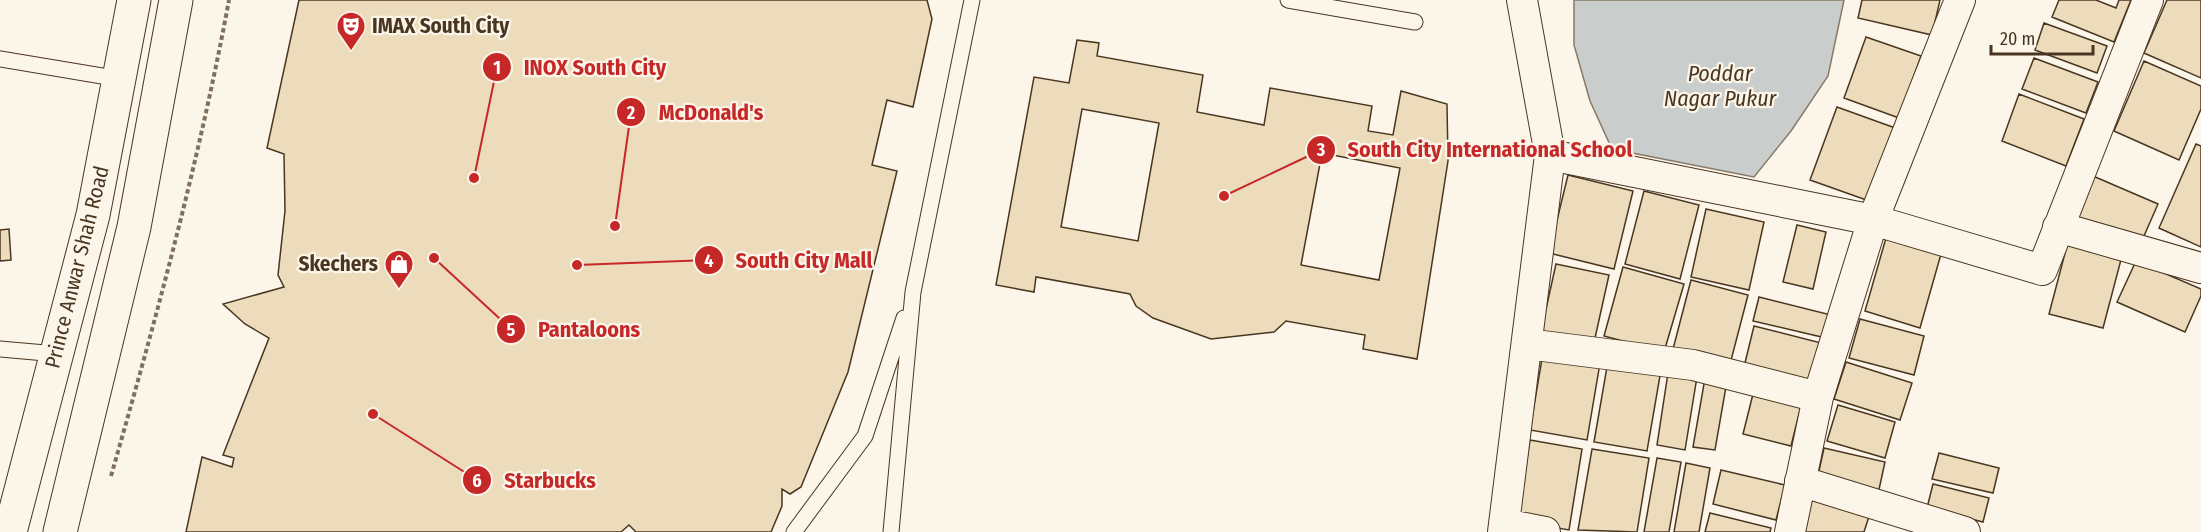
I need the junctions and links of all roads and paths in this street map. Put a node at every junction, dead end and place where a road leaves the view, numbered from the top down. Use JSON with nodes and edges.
{"nodes":[{"id":1,"x":134,"y":0,"type":"edge"},
{"id":2,"x":176,"y":0,"type":"edge"},
{"id":3,"x":229,"y":0,"type":"edge"},
{"id":4,"x":972,"y":0,"type":"edge"},
{"id":5,"x":1288,"y":0,"type":"edge"},
{"id":6,"x":1522,"y":0,"type":"edge"},
{"id":7,"x":1960,"y":0,"type":"edge"},
{"id":8,"x":2148,"y":0,"type":"edge"},
{"id":9,"x":1415,"y":22,"type":"dead end"},
{"id":10,"x":0,"y":59,"type":"edge"},
{"id":11,"x":120,"y":79,"type":"junction"},
{"id":12,"x":1550,"y":155,"type":"junction"},
{"id":13,"x":1873,"y":220,"type":"junction"},
{"id":14,"x":2058,"y":227,"type":"junction"},
{"id":15,"x":2201,"y":268,"type":"edge"},
{"id":16,"x":913,"y":292,"type":"junction"},
{"id":17,"x":1527,"y":344,"type":"junction"},
{"id":18,"x":0,"y":349,"type":"edge"},
{"id":19,"x":57,"y":354,"type":"junction"},
{"id":20,"x":1818,"y":397,"type":"junction"},
{"id":21,"x":1800,"y":481,"type":"junction"},
{"id":22,"x":108,"y":487,"type":"dead end"},
{"id":23,"x":1504,"y":528,"type":"edge"},
{"id":24,"x":10,"y":532,"type":"edge"},
{"id":25,"x":60,"y":532,"type":"edge"},
{"id":26,"x":794,"y":532,"type":"edge"},
{"id":27,"x":891,"y":532,"type":"edge"},
{"id":28,"x":1545,"y":532,"type":"edge"},
{"id":29,"x":1790,"y":532,"type":"edge"},
{"id":30,"x":1965,"y":532,"type":"edge"}],
"edges":[{"from":1,"to":11,"type":"main road","name":"Prince Anwar Shah Road"},
{"from":2,"to":25,"type":"main road","name":"Prince Anwar Shah Road"},
{"from":3,"to":22,"type":"path"},
{"from":4,"to":16,"type":"lane"},
{"from":5,"to":9,"type":"lane"},
{"from":6,"to":12,"type":"street"},
{"from":7,"to":13,"type":"street"},
{"from":8,"to":14,"type":"street"},
{"from":10,"to":11,"type":"lane"},
{"from":11,"to":19,"type":"main road","name":"Prince Anwar Shah Road"},
{"from":12,"to":13,"type":"street"},
{"from":12,"to":17,"type":"street"},
{"from":13,"to":14,"type":"street"},
{"from":13,"to":20,"type":"street"},
{"from":14,"to":15,"type":"street"},
{"from":16,"to":26,"type":"lane"},
{"from":16,"to":27,"type":"lane"},
{"from":17,"to":20,"type":"street"},
{"from":17,"to":23,"type":"street"},
{"from":18,"to":19,"type":"lane"},
{"from":19,"to":24,"type":"main road","name":"Prince Anwar Shah Road"},
{"from":20,"to":21,"type":"street"},
{"from":21,"to":29,"type":"street"},
{"from":21,"to":30,"type":"street"},
{"from":23,"to":28,"type":"street"}]}
